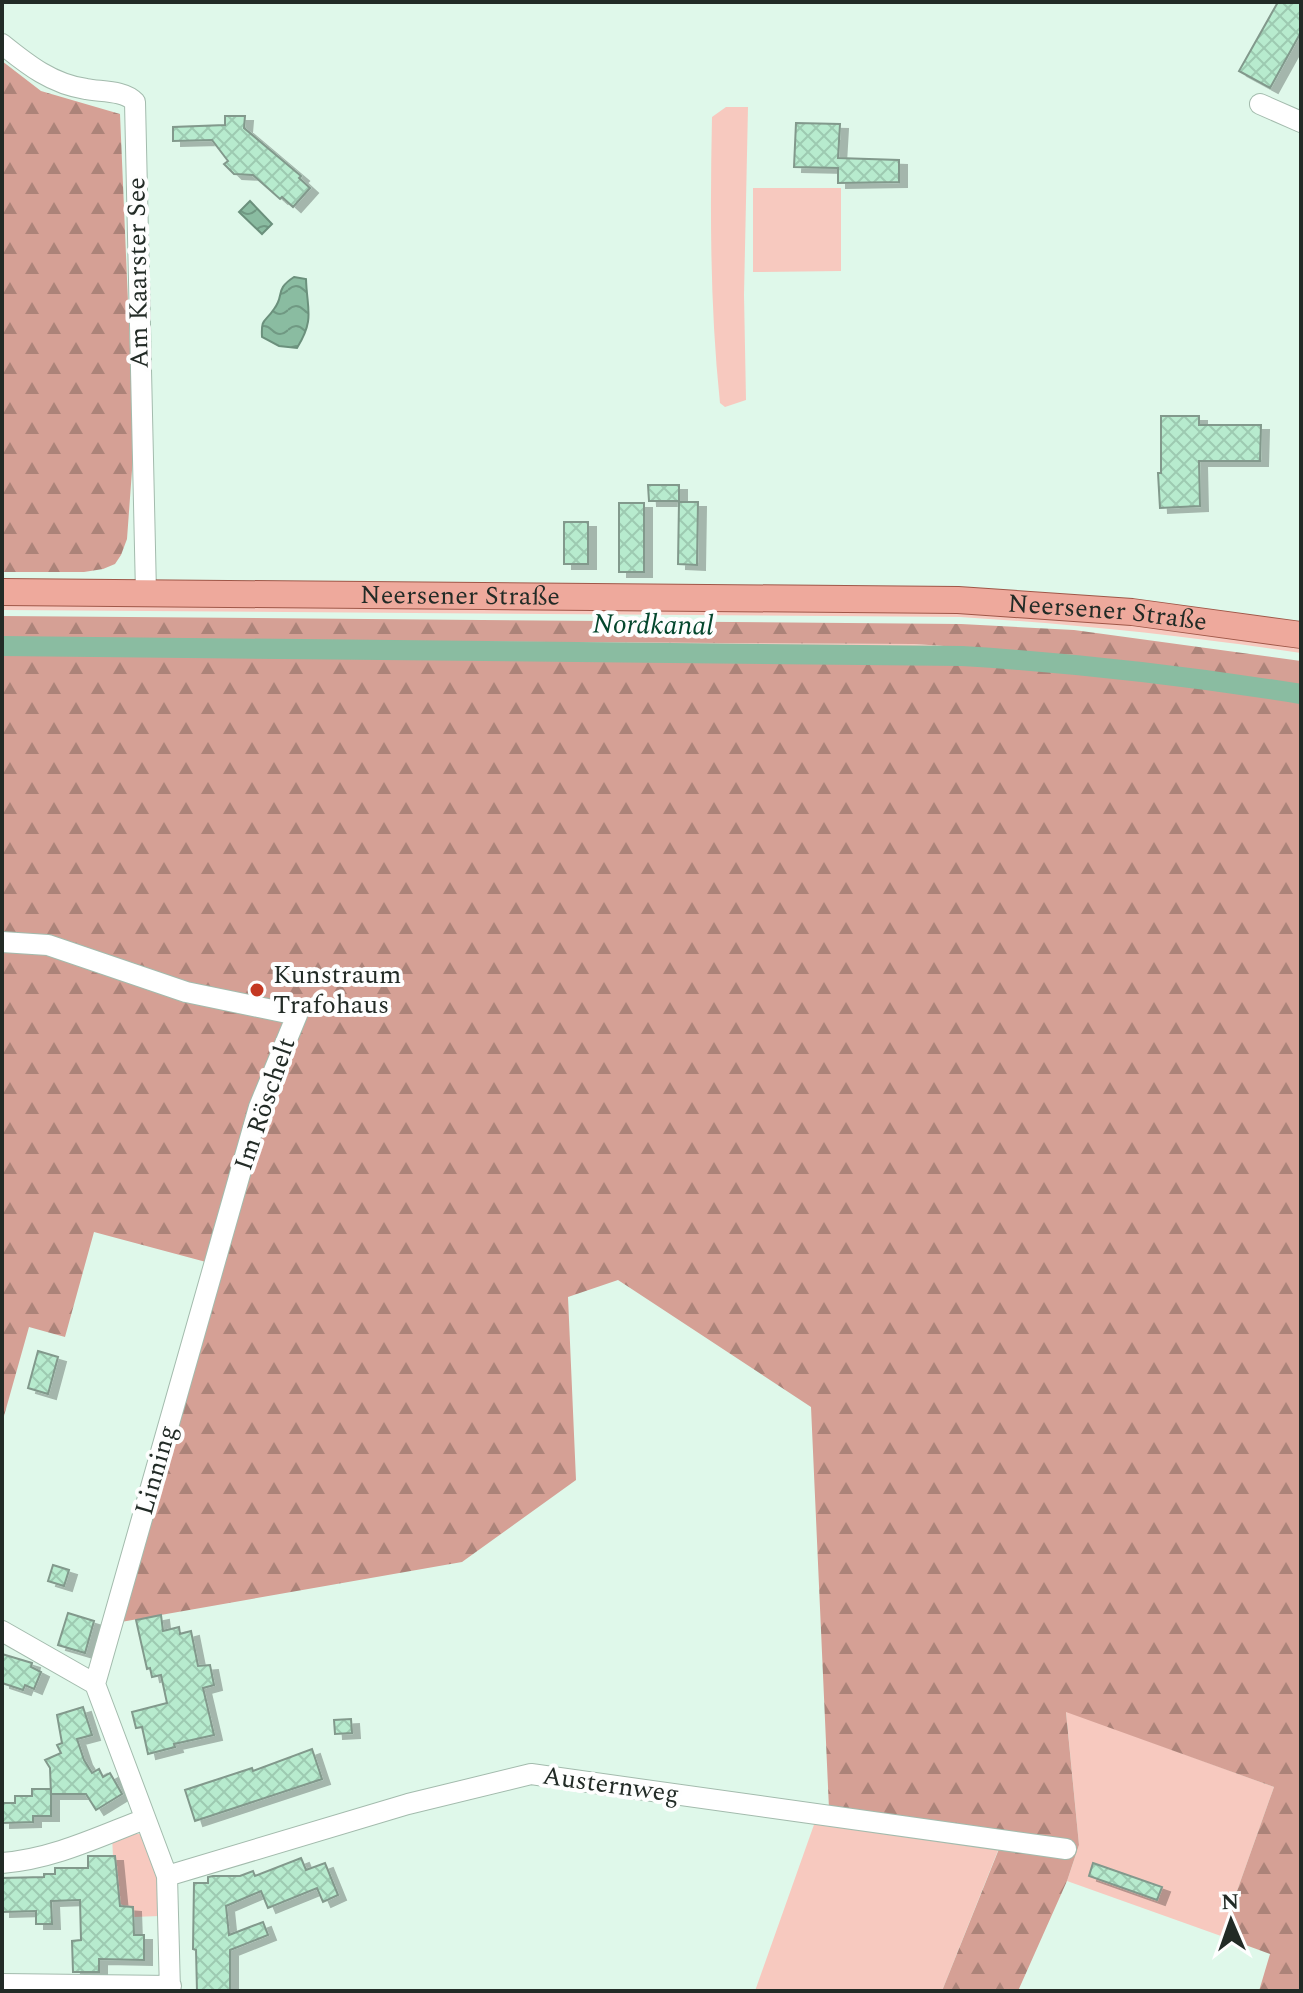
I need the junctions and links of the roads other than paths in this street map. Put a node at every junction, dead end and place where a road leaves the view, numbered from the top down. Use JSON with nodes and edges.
{"nodes":[{"id":1,"x":2,"y":44,"type":"edge"},
{"id":2,"x":1260,"y":104,"type":"dead end"},
{"id":3,"x":1301,"y":122,"type":"edge"},
{"id":4,"x":2,"y":592,"type":"edge"},
{"id":5,"x":146,"y":593,"type":"junction"},
{"id":6,"x":1301,"y":635,"type":"edge"},
{"id":7,"x":2,"y":942,"type":"edge"},
{"id":8,"x":217,"y":1256,"type":"joint"},
{"id":9,"x":2,"y":1631,"type":"edge"},
{"id":10,"x":95,"y":1684,"type":"junction"},
{"id":11,"x":145,"y":1819,"type":"junction"},
{"id":12,"x":1066,"y":1849,"type":"dead end"},
{"id":13,"x":2,"y":1863,"type":"edge"},
{"id":14,"x":167,"y":1876,"type":"junction"},
{"id":15,"x":2,"y":1984,"type":"edge"},
{"id":16,"x":171,"y":1988,"type":"edge"}],
"edges":[{"from":1,"to":5,"type":"street","name":"Am Kaarster See"},
{"from":2,"to":3,"type":"street"},
{"from":4,"to":5,"type":"main road","name":"Neersener Straße"},
{"from":5,"to":6,"type":"main road","name":"Neersener Straße"},
{"from":7,"to":8,"type":"street","name":"Im Röschelt"},
{"from":8,"to":10,"type":"street","name":"Linning"},
{"from":9,"to":10,"type":"street"},
{"from":10,"to":11,"type":"street"},
{"from":11,"to":13,"type":"street"},
{"from":11,"to":14,"type":"street"},
{"from":12,"to":14,"type":"street","name":"Austernweg"},
{"from":14,"to":16,"type":"street"},
{"from":15,"to":16,"type":"street"}]}
